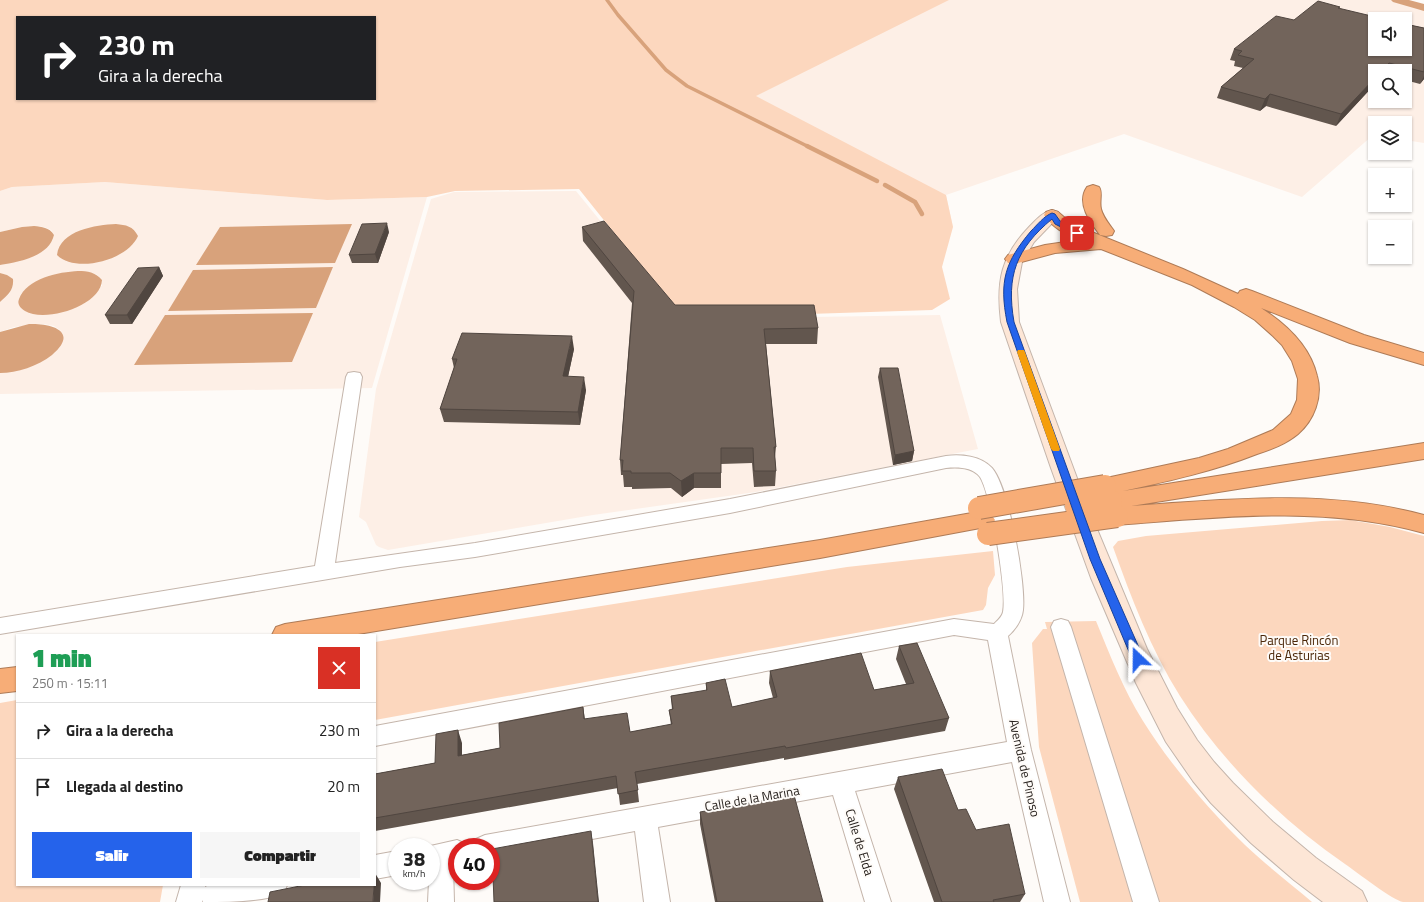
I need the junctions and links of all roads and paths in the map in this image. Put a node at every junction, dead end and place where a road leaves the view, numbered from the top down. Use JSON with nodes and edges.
{"nodes":[{"id":1,"x":1093,"y":190,"type":"dead end"},
{"id":2,"x":1052,"y":215,"type":"junction"},
{"id":3,"x":1106,"y":230,"type":"junction"},
{"id":4,"x":1116,"y":248,"type":"junction"},
{"id":5,"x":1014,"y":259,"type":"junction"},
{"id":6,"x":1424,"y":359,"type":"edge"},
{"id":7,"x":354,"y":377,"type":"dead end"},
{"id":8,"x":1424,"y":451,"type":"edge"},
{"id":9,"x":1111,"y":501,"type":"junction"},
{"id":10,"x":983,"y":520,"type":"junction"},
{"id":11,"x":1424,"y":524,"type":"edge"},
{"id":12,"x":324,"y":573,"type":"junction"},
{"id":13,"x":608,"y":583,"type":"junction"},
{"id":14,"x":0,"y":626,"type":"edge"},
{"id":15,"x":1061,"y":627,"type":"dead end"},
{"id":16,"x":997,"y":633,"type":"junction"},
{"id":17,"x":291,"y":634,"type":"edge"},
{"id":18,"x":16,"y":678,"type":"edge"},
{"id":19,"x":0,"y":681,"type":"edge"},
{"id":20,"x":376,"y":736,"type":"edge"},
{"id":21,"x":1020,"y":750,"type":"junction"},
{"id":22,"x":841,"y":782,"type":"junction"},
{"id":23,"x":645,"y":818,"type":"junction"},
{"id":24,"x":500,"y":844,"type":"edge"},
{"id":25,"x":443,"y":855,"type":"edge"},
{"id":26,"x":388,"y":865,"type":"edge"},
{"id":27,"x":376,"y":867,"type":"edge"},
{"id":28,"x":265,"y":886,"type":"edge"},
{"id":29,"x":208,"y":892,"type":"edge"},
{"id":30,"x":190,"y":902,"type":"edge"},
{"id":31,"x":440,"y":902,"type":"edge"},
{"id":32,"x":657,"y":902,"type":"edge"},
{"id":33,"x":878,"y":902,"type":"edge"},
{"id":34,"x":1057,"y":902,"type":"edge"},
{"id":35,"x":1146,"y":902,"type":"edge"},
{"id":36,"x":1351,"y":902,"type":"edge"}],
"edges":[{"from":1,"to":3,"type":"highway"},
{"from":2,"to":3,"type":"highway"},
{"from":2,"to":4,"type":"highway"},
{"from":2,"to":5,"type":"street"},
{"from":3,"to":6,"type":"highway"},
{"from":4,"to":5,"type":"highway"},
{"from":4,"to":9,"type":"highway"},
{"from":5,"to":36,"type":"street"},
{"from":7,"to":12,"type":"street"},
{"from":8,"to":9,"type":"highway"},
{"from":9,"to":10,"type":"highway","bridge":true},
{"from":9,"to":10,"type":"highway","bridge":true},
{"from":9,"to":11,"type":"highway"},
{"from":10,"to":13,"type":"highway"},
{"from":10,"to":13,"type":"highway"},
{"from":12,"to":14,"type":"street"},
{"from":12,"to":16,"type":"street"},
{"from":13,"to":17,"type":"highway"},
{"from":15,"to":35,"type":"street"},
{"from":16,"to":20,"type":"street"},
{"from":16,"to":21,"type":"street","name":"Avenida de Pinoso"},
{"from":18,"to":19,"type":"highway"},
{"from":21,"to":22,"type":"street","name":"Calle de la Marina"},
{"from":21,"to":34,"type":"street","name":"Avenida de Pinoso"},
{"from":22,"to":23,"type":"street","name":"Calle de la Marina"},
{"from":22,"to":33,"type":"street","name":"Calle de Elda"},
{"from":23,"to":24,"type":"street","name":"Calle de la Marina"},
{"from":23,"to":32,"type":"street"},
{"from":25,"to":31,"type":"street"},
{"from":26,"to":27,"type":"street"},
{"from":28,"to":29,"type":"street"},
{"from":29,"to":30,"type":"street"}]}
